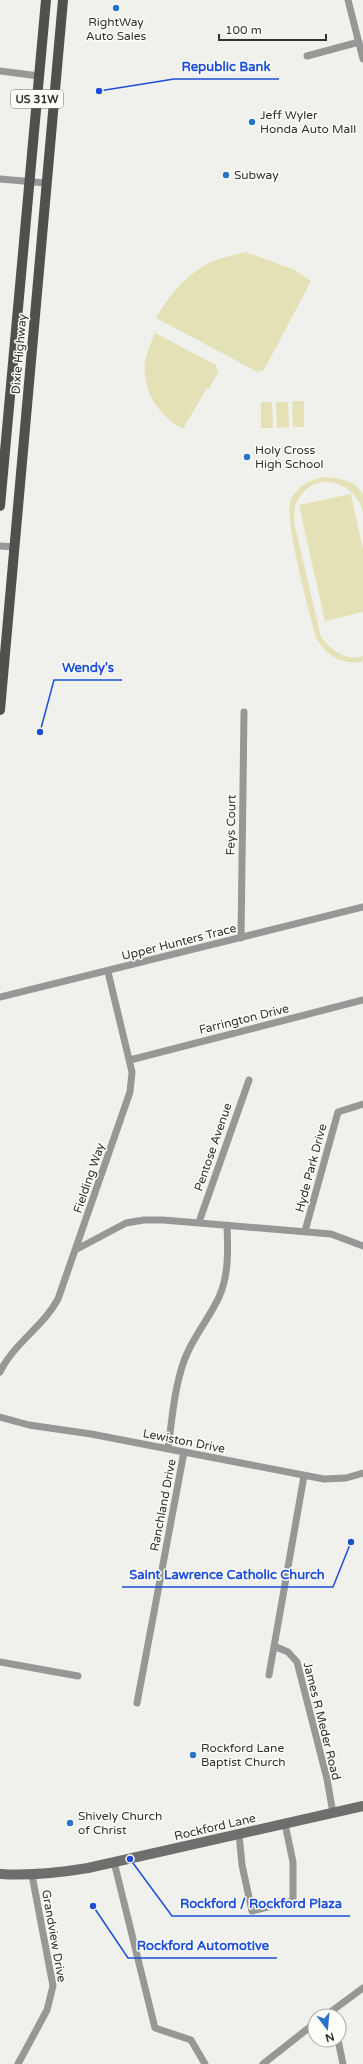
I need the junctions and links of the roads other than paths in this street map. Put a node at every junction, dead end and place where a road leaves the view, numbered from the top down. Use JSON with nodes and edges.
{"nodes":[{"id":1,"x":46,"y":0,"type":"edge"},
{"id":2,"x":63,"y":0,"type":"edge"},
{"id":3,"x":348,"y":0,"type":"edge"},
{"id":4,"x":359,"y":42,"type":"junction"},
{"id":5,"x":307,"y":56,"type":"dead end"},
{"id":6,"x":363,"y":59,"type":"edge"},
{"id":7,"x":0,"y":71,"type":"edge"},
{"id":8,"x":39,"y":76,"type":"junction"},
{"id":9,"x":0,"y":179,"type":"edge"},
{"id":10,"x":30,"y":181,"type":"junction"},
{"id":11,"x":46,"y":183,"type":"junction"},
{"id":12,"x":0,"y":506,"type":"edge"},
{"id":13,"x":0,"y":546,"type":"edge"},
{"id":14,"x":15,"y":547,"type":"junction"},
{"id":15,"x":0,"y":710,"type":"edge"},
{"id":16,"x":244,"y":712,"type":"dead end"},
{"id":17,"x":363,"y":907,"type":"edge"},
{"id":18,"x":241,"y":938,"type":"junction"},
{"id":19,"x":108,"y":972,"type":"junction"},
{"id":20,"x":0,"y":997,"type":"edge"},
{"id":21,"x":363,"y":1000,"type":"edge"},
{"id":22,"x":130,"y":1060,"type":"junction"},
{"id":23,"x":249,"y":1080,"type":"dead end"},
{"id":24,"x":363,"y":1104,"type":"edge"},
{"id":25,"x":199,"y":1222,"type":"junction"},
{"id":26,"x":227,"y":1225,"type":"junction"},
{"id":27,"x":305,"y":1231,"type":"junction"},
{"id":28,"x":363,"y":1246,"type":"edge"},
{"id":29,"x":76,"y":1249,"type":"junction"},
{"id":30,"x":0,"y":1372,"type":"edge"},
{"id":31,"x":0,"y":1417,"type":"edge"},
{"id":32,"x":168,"y":1449,"type":"junction"},
{"id":33,"x":184,"y":1452,"type":"junction"},
{"id":34,"x":363,"y":1473,"type":"edge"},
{"id":35,"x":304,"y":1476,"type":"junction"},
{"id":36,"x":274,"y":1646,"type":"junction"},
{"id":37,"x":0,"y":1662,"type":"edge"},
{"id":38,"x":269,"y":1675,"type":"dead end"},
{"id":39,"x":78,"y":1676,"type":"dead end"},
{"id":40,"x":137,"y":1703,"type":"dead end"},
{"id":41,"x":363,"y":1806,"type":"edge"},
{"id":42,"x":333,"y":1813,"type":"junction"},
{"id":43,"x":285,"y":1824,"type":"junction"},
{"id":44,"x":239,"y":1834,"type":"junction"},
{"id":45,"x":114,"y":1862,"type":"junction"},
{"id":46,"x":0,"y":1874,"type":"edge"},
{"id":47,"x":32,"y":1875,"type":"junction"},
{"id":48,"x":363,"y":1988,"type":"edge"},
{"id":49,"x":339,"y":2008,"type":"edge"},
{"id":50,"x":307,"y":2029,"type":"edge"},
{"id":51,"x":340,"y":2048,"type":"edge"},
{"id":52,"x":18,"y":2064,"type":"edge"},
{"id":53,"x":205,"y":2064,"type":"edge"},
{"id":54,"x":263,"y":2064,"type":"edge"},
{"id":55,"x":343,"y":2064,"type":"edge"}],
"edges":[{"from":1,"to":8,"type":"main road","name":"Dixie Highway","number":"US 31W"},
{"from":2,"to":11,"type":"main road","name":"Dixie Highway","number":"US 31W"},
{"from":3,"to":4,"type":"street"},
{"from":4,"to":5,"type":"street"},
{"from":4,"to":6,"type":"street"},
{"from":7,"to":8,"type":"street"},
{"from":8,"to":10,"type":"main road","name":"Dixie Highway","number":"US 31W"},
{"from":9,"to":10,"type":"street"},
{"from":10,"to":11,"type":"street"},
{"from":10,"to":12,"type":"main road","name":"Dixie Highway","number":"US 31W"},
{"from":11,"to":14,"type":"main road","name":"Dixie Highway","number":"US 31W"},
{"from":13,"to":14,"type":"street"},
{"from":14,"to":15,"type":"main road","name":"Dixie Highway","number":"US 31W"},
{"from":16,"to":18,"type":"street","name":"Feys Court"},
{"from":17,"to":18,"type":"street","name":"Upper Hunters Trace"},
{"from":18,"to":19,"type":"street","name":"Upper Hunters Trace"},
{"from":19,"to":20,"type":"street","name":"Upper Hunters Trace"},
{"from":19,"to":22,"type":"street","name":"Fielding Way"},
{"from":21,"to":22,"type":"street","name":"Farrington Drive"},
{"from":22,"to":29,"type":"street","name":"Fielding Way"},
{"from":23,"to":25,"type":"street","name":"Pentose Avenue"},
{"from":24,"to":27,"type":"street","name":"Hyde Park Drive"},
{"from":25,"to":26,"type":"street"},
{"from":25,"to":29,"type":"street"},
{"from":26,"to":27,"type":"street"},
{"from":26,"to":32,"type":"street","name":"Ranchland Drive"},
{"from":27,"to":28,"type":"street"},
{"from":29,"to":30,"type":"street","name":"Fielding Way"},
{"from":31,"to":32,"type":"street","name":"Lewiston Drive"},
{"from":32,"to":33,"type":"street","name":"Lewiston Drive"},
{"from":33,"to":35,"type":"street","name":"Lewiston Drive"},
{"from":33,"to":40,"type":"street","name":"Ranchland Drive"},
{"from":34,"to":35,"type":"street","name":"Lewiston Drive"},
{"from":35,"to":36,"type":"street"},
{"from":36,"to":38,"type":"street"},
{"from":36,"to":42,"type":"street","name":"James R Meder Road"},
{"from":37,"to":39,"type":"street"},
{"from":41,"to":42,"type":"main road","name":"Rockford Lane"},
{"from":42,"to":43,"type":"main road","name":"Rockford Lane"},
{"from":43,"to":44,"type":"main road","name":"Rockford Lane"},
{"from":43,"to":44,"type":"street"},
{"from":44,"to":45,"type":"main road","name":"Rockford Lane"},
{"from":45,"to":47,"type":"main road","name":"Rockford Lane"},
{"from":45,"to":53,"type":"street"},
{"from":46,"to":47,"type":"main road","name":"Rockford Lane"},
{"from":47,"to":52,"type":"street","name":"Grandview Drive"},
{"from":48,"to":49,"type":"street"},
{"from":50,"to":54,"type":"street"},
{"from":51,"to":55,"type":"street"}]}
